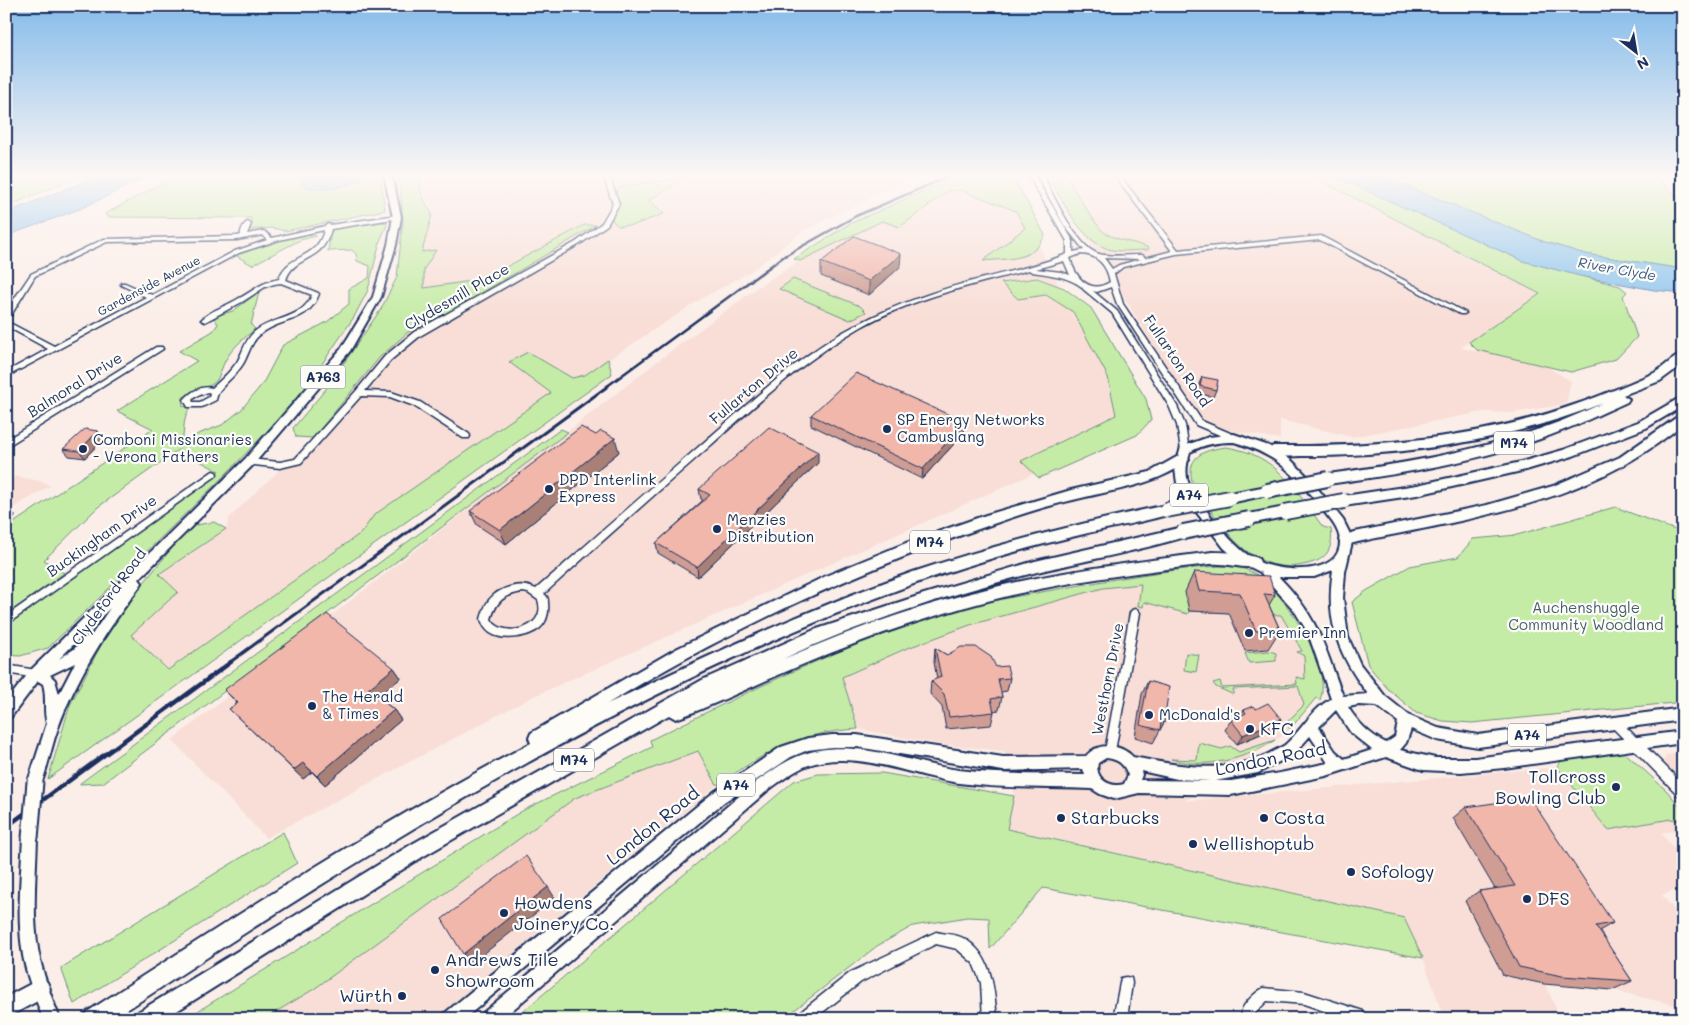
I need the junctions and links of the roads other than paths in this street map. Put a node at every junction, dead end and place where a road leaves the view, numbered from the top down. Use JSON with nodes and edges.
{"nodes":[{"id":1,"x":352,"y":223,"type":"edge"},
{"id":2,"x":395,"y":223,"type":"edge"},
{"id":3,"x":606,"y":223,"type":"edge"},
{"id":4,"x":1059,"y":223,"type":"edge"},
{"id":5,"x":1067,"y":223,"type":"edge"},
{"id":6,"x":1153,"y":223,"type":"edge"},
{"id":7,"x":248,"y":224,"type":"dead end"},
{"id":8,"x":328,"y":226,"type":"junction"},
{"id":9,"x":245,"y":237,"type":"junction"},
{"id":10,"x":1321,"y":238,"type":"joint"},
{"id":11,"x":270,"y":239,"type":"junction"},
{"id":12,"x":1090,"y":252,"type":"junction"},
{"id":13,"x":1176,"y":252,"type":"junction"},
{"id":14,"x":1068,"y":256,"type":"junction"},
{"id":15,"x":1098,"y":256,"type":"junction"},
{"id":16,"x":1150,"y":257,"type":"junction"},
{"id":17,"x":1027,"y":270,"type":"junction"},
{"id":18,"x":1111,"y":273,"type":"junction"},
{"id":19,"x":1075,"y":280,"type":"junction"},
{"id":20,"x":282,"y":281,"type":"junction"},
{"id":21,"x":1112,"y":283,"type":"junction"},
{"id":22,"x":123,"y":284,"type":"dead end"},
{"id":23,"x":1082,"y":286,"type":"junction"},
{"id":24,"x":151,"y":298,"type":"junction"},
{"id":25,"x":1462,"y":313,"type":"dead end"},
{"id":26,"x":6,"y":317,"type":"edge"},
{"id":27,"x":205,"y":320,"type":"dead end"},
{"id":28,"x":6,"y":323,"type":"edge"},
{"id":29,"x":53,"y":349,"type":"junction"},
{"id":30,"x":159,"y":349,"type":"dead end"},
{"id":31,"x":1683,"y":358,"type":"edge"},
{"id":32,"x":1662,"y":374,"type":"junction"},
{"id":33,"x":6,"y":375,"type":"edge"},
{"id":34,"x":213,"y":390,"type":"dead end"},
{"id":35,"x":359,"y":393,"type":"junction"},
{"id":36,"x":1683,"y":400,"type":"edge"},
{"id":37,"x":1683,"y":417,"type":"edge"},
{"id":38,"x":466,"y":436,"type":"dead end"},
{"id":39,"x":1234,"y":438,"type":"junction"},
{"id":40,"x":6,"y":444,"type":"edge"},
{"id":41,"x":1273,"y":451,"type":"junction"},
{"id":42,"x":1184,"y":454,"type":"junction"},
{"id":43,"x":249,"y":462,"type":"junction"},
{"id":44,"x":213,"y":474,"type":"dead end"},
{"id":45,"x":6,"y":511,"type":"edge"},
{"id":46,"x":6,"y":522,"type":"edge"},
{"id":47,"x":172,"y":539,"type":"junction"},
{"id":48,"x":1346,"y":540,"type":"junction"},
{"id":49,"x":1342,"y":558,"type":"junction"},
{"id":50,"x":1258,"y":566,"type":"junction"},
{"id":51,"x":538,"y":593,"type":"junction"},
{"id":52,"x":124,"y":598,"type":"junction"},
{"id":53,"x":1135,"y":613,"type":"dead end"},
{"id":54,"x":6,"y":621,"type":"edge"},
{"id":55,"x":6,"y":669,"type":"edge"},
{"id":56,"x":36,"y":674,"type":"junction"},
{"id":57,"x":1380,"y":700,"type":"junction"},
{"id":58,"x":1339,"y":702,"type":"junction"},
{"id":59,"x":6,"y":713,"type":"edge"},
{"id":60,"x":1683,"y":714,"type":"edge"},
{"id":61,"x":1405,"y":720,"type":"junction"},
{"id":62,"x":1616,"y":724,"type":"junction"},
{"id":63,"x":1311,"y":726,"type":"junction"},
{"id":64,"x":51,"y":730,"type":"junction"},
{"id":65,"x":1683,"y":737,"type":"edge"},
{"id":66,"x":1635,"y":742,"type":"junction"},
{"id":67,"x":592,"y":750,"type":"junction"},
{"id":68,"x":1110,"y":751,"type":"junction"},
{"id":69,"x":1386,"y":751,"type":"junction"},
{"id":70,"x":1090,"y":762,"type":"junction"},
{"id":71,"x":1131,"y":763,"type":"junction"},
{"id":72,"x":1341,"y":765,"type":"junction"},
{"id":73,"x":1095,"y":782,"type":"junction"},
{"id":74,"x":1130,"y":787,"type":"junction"},
{"id":75,"x":1683,"y":792,"type":"edge"},
{"id":76,"x":358,"y":849,"type":"junction"},
{"id":77,"x":1126,"y":982,"type":"dead end"},
{"id":78,"x":40,"y":989,"type":"junction"},
{"id":79,"x":9,"y":1008,"type":"edge"},
{"id":80,"x":52,"y":1019,"type":"edge"},
{"id":81,"x":94,"y":1019,"type":"edge"},
{"id":82,"x":145,"y":1019,"type":"edge"},
{"id":83,"x":451,"y":1019,"type":"edge"},
{"id":84,"x":489,"y":1019,"type":"edge"},
{"id":85,"x":803,"y":1019,"type":"edge"},
{"id":86,"x":990,"y":1019,"type":"edge"},
{"id":87,"x":1120,"y":1019,"type":"edge"},
{"id":88,"x":1249,"y":1019,"type":"edge"},
{"id":89,"x":1360,"y":1019,"type":"edge"}],
"edges":[{"from":1,"to":8,"type":"street","name":"Gardenside Avenue"},
{"from":2,"to":43,"type":"main road","name":"Clydeford Road","number":"A763"},
{"from":3,"to":35,"type":"street","name":"Clydesmill Place"},
{"from":4,"to":14,"type":"street"},
{"from":5,"to":12,"type":"street"},
{"from":6,"to":13,"type":"street"},
{"from":7,"to":9,"type":"street"},
{"from":8,"to":11,"type":"street","name":"Gardenside Avenue"},
{"from":8,"to":20,"type":"street"},
{"from":9,"to":11,"type":"street"},
{"from":9,"to":26,"type":"street"},
{"from":10,"to":13,"type":"street"},
{"from":10,"to":25,"type":"street"},
{"from":11,"to":24,"type":"street","name":"Gardenside Avenue"},
{"from":12,"to":14,"type":"street","name":"Fullarton Drive"},
{"from":12,"to":15,"type":"street"},
{"from":13,"to":16,"type":"street"},
{"from":14,"to":17,"type":"street","name":"Fullarton Drive"},
{"from":14,"to":19,"type":"street"},
{"from":15,"to":16,"type":"street"},
{"from":15,"to":18,"type":"street"},
{"from":16,"to":18,"type":"street"},
{"from":17,"to":19,"type":"street"},
{"from":17,"to":51,"type":"street","name":"Fullarton Drive"},
{"from":18,"to":21,"type":"street","name":"Fullarton Road"},
{"from":19,"to":23,"type":"street","name":"Fullarton Road"},
{"from":20,"to":27,"type":"street"},
{"from":20,"to":34,"type":"street"},
{"from":21,"to":23,"type":"street"},
{"from":21,"to":39,"type":"street","name":"Fullarton Road"},
{"from":22,"to":24,"type":"street"},
{"from":23,"to":42,"type":"street","name":"Fullarton Road"},
{"from":24,"to":29,"type":"street","name":"Gardenside Avenue"},
{"from":28,"to":29,"type":"street"},
{"from":29,"to":33,"type":"street","name":"Gardenside Avenue"},
{"from":30,"to":40,"type":"street","name":"Balmoral Drive"},
{"from":31,"to":32,"type":"highway","number":"M74"},
{"from":32,"to":41,"type":"highway","number":"M74"},
{"from":32,"to":76,"type":"highway","number":"M74","bridge":true},
{"from":35,"to":38,"type":"street"},
{"from":35,"to":43,"type":"street","name":"Clydesmill Place"},
{"from":36,"to":67,"type":"highway","number":"M74","bridge":true},
{"from":37,"to":48,"type":"highway"},
{"from":39,"to":41,"type":"main road","name":"Fullarton Road"},
{"from":39,"to":42,"type":"main road","name":"Fullarton Road"},
{"from":41,"to":48,"type":"main road","name":"Fullarton Road"},
{"from":42,"to":50,"type":"main road","name":"Fullarton Road","number":"A74"},
{"from":42,"to":76,"type":"highway","number":"M74"},
{"from":43,"to":47,"type":"main road","name":"Clydeford Road","number":"A763"},
{"from":44,"to":54,"type":"street","name":"Buckingham Drive"},
{"from":45,"to":46,"type":"street"},
{"from":47,"to":52,"type":"main road","name":"Clydeford Road","number":"A763"},
{"from":47,"to":56,"type":"main road","name":"Clydeford Road","number":"A763"},
{"from":48,"to":49,"type":"main road","number":"A74"},
{"from":49,"to":50,"type":"main road","name":"Fullarton Road","number":"A74"},
{"from":49,"to":57,"type":"main road","number":"A74"},
{"from":50,"to":58,"type":"main road","name":"Fullarton Road","number":"A74"},
{"from":50,"to":67,"type":"highway","number":"M74"},
{"from":51,"to":51,"type":"street"},
{"from":52,"to":56,"type":"main road"},
{"from":52,"to":64,"type":"main road","name":"Clydeford Road","number":"A763"},
{"from":53,"to":68,"type":"street","name":"Westhorn Drive"},
{"from":55,"to":56,"type":"street"},
{"from":56,"to":59,"type":"main road","number":"A763"},
{"from":56,"to":64,"type":"main road"},
{"from":57,"to":58,"type":"main road"},
{"from":57,"to":61,"type":"main road","number":"A74"},
{"from":58,"to":63,"type":"main road","name":"London Road"},
{"from":58,"to":69,"type":"main road","name":"Fullarton Road","number":"A74"},
{"from":60,"to":62,"type":"main road","number":"A74"},
{"from":61,"to":62,"type":"main road","number":"A74"},
{"from":61,"to":69,"type":"main road","name":"London Road","number":"A74"},
{"from":62,"to":66,"type":"street"},
{"from":63,"to":71,"type":"main road","name":"London Road"},
{"from":63,"to":72,"type":"main road"},
{"from":64,"to":78,"type":"main road","number":"A763","bridge":true},
{"from":65,"to":66,"type":"main road","number":"A74"},
{"from":66,"to":69,"type":"main road","number":"A74"},
{"from":66,"to":75,"type":"street"},
{"from":67,"to":82,"type":"highway","number":"M74"},
{"from":68,"to":70,"type":"main road","name":"London Road","number":"A74"},
{"from":68,"to":71,"type":"main road","name":"London Road"},
{"from":69,"to":72,"type":"main road","name":"London Road","number":"A74"},
{"from":70,"to":73,"type":"main road"},
{"from":70,"to":83,"type":"main road","name":"London Road","number":"A74"},
{"from":71,"to":74,"type":"main road"},
{"from":72,"to":74,"type":"main road","name":"London Road","number":"A74"},
{"from":73,"to":74,"type":"main road","name":"London Road","number":"A74"},
{"from":73,"to":84,"type":"main road","name":"London Road","number":"A74"},
{"from":76,"to":81,"type":"highway","number":"M74"},
{"from":77,"to":87,"type":"street"},
{"from":78,"to":79,"type":"highway"},
{"from":78,"to":80,"type":"main road","number":"A763"},
{"from":85,"to":86,"type":"street"},
{"from":88,"to":89,"type":"street"}]}
